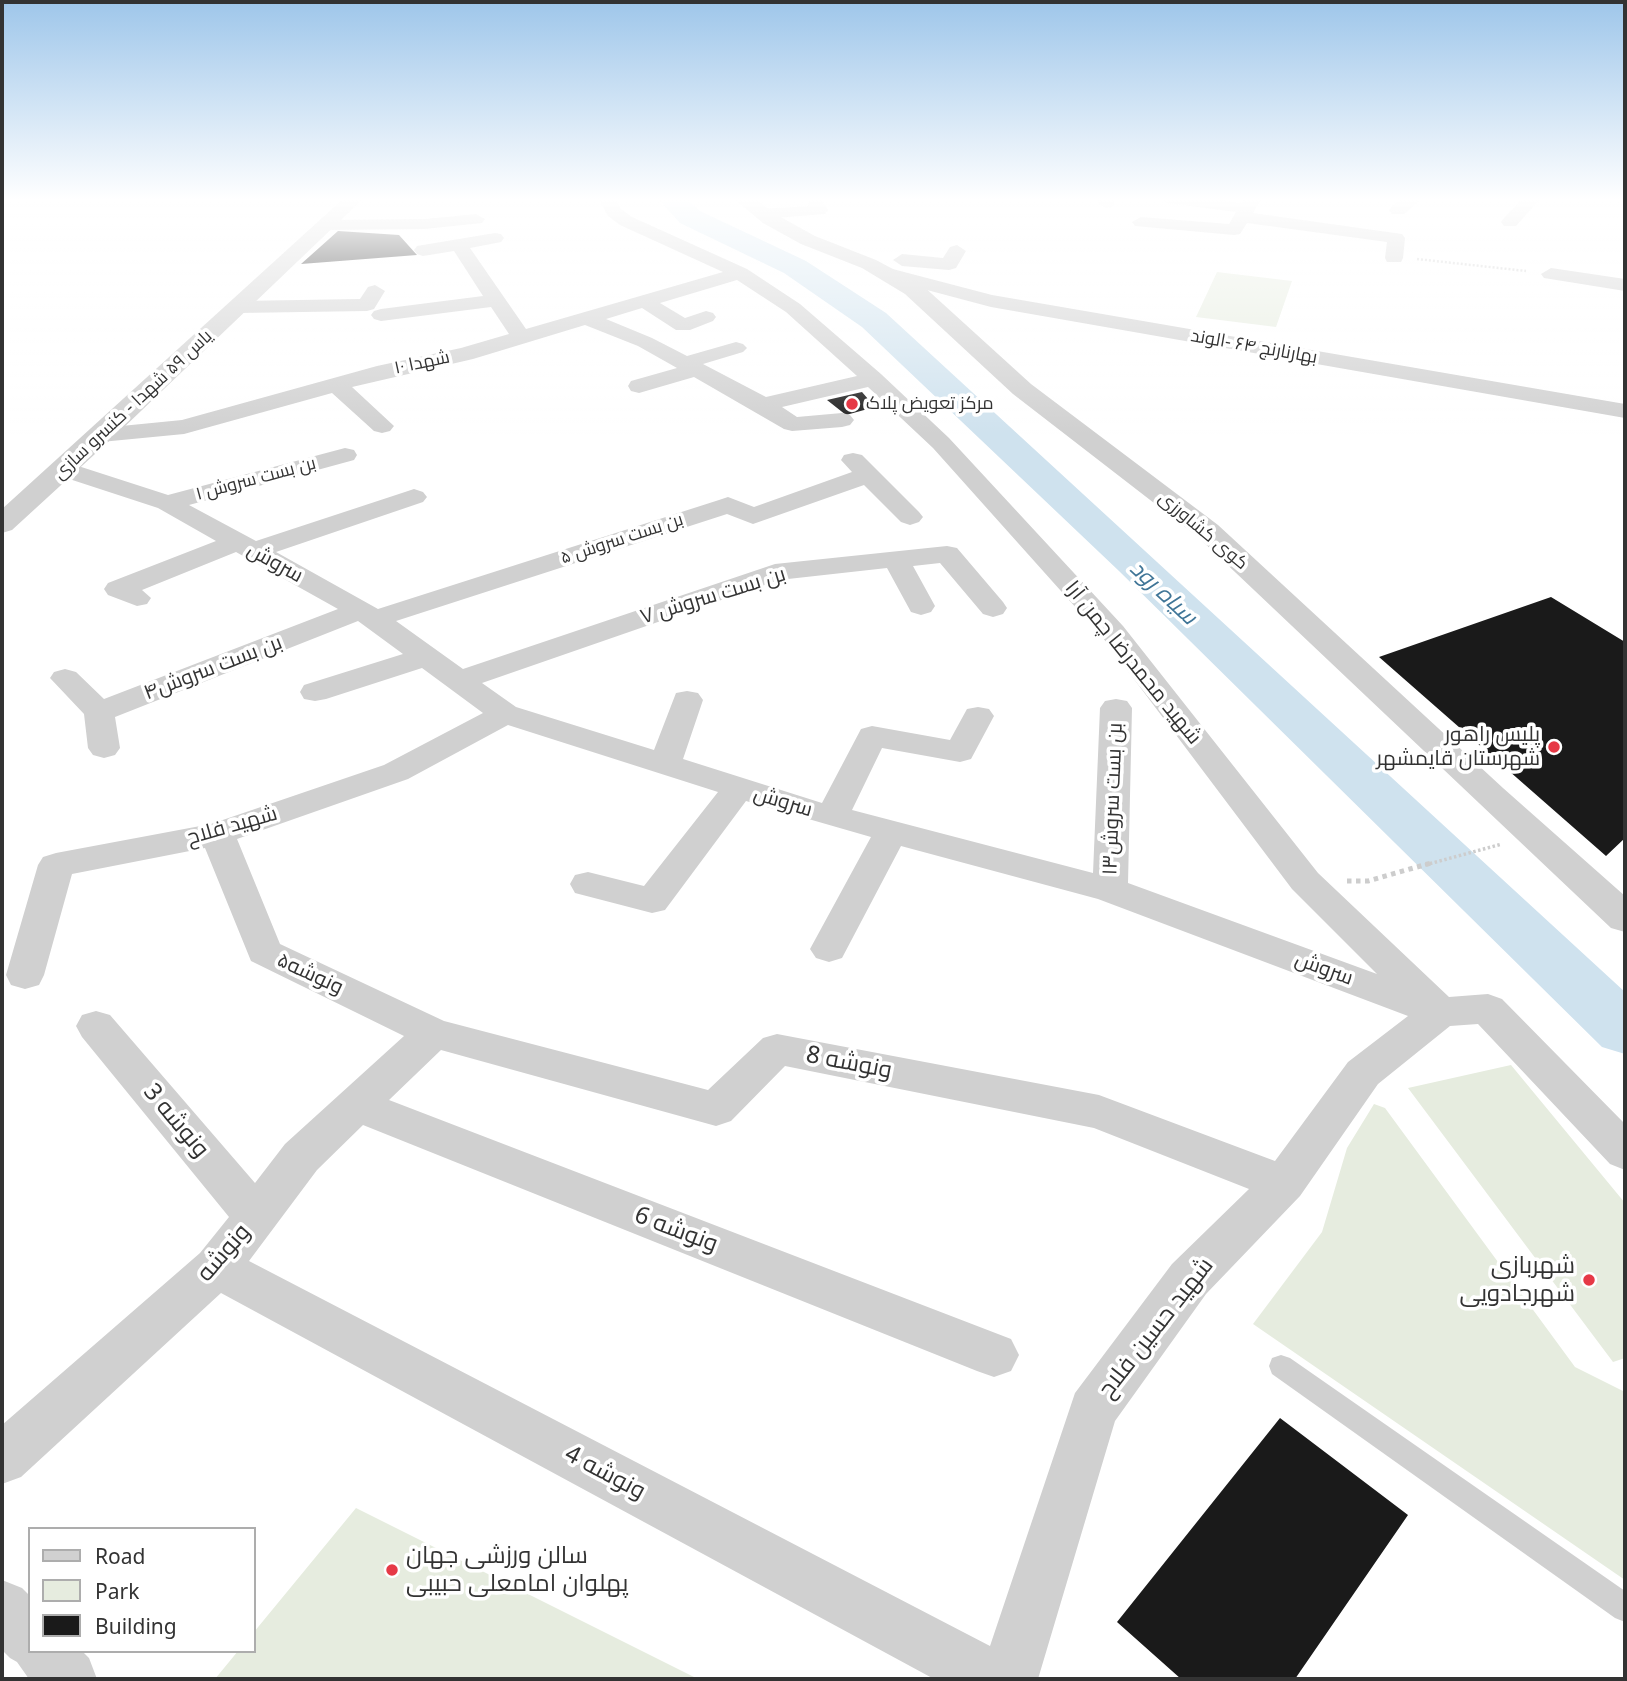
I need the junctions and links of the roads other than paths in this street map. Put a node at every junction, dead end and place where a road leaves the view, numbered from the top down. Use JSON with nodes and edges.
{"nodes":[{"id":1,"x":271,"y":276,"type":"edge"},
{"id":2,"x":480,"y":276,"type":"edge"},
{"id":3,"x":728,"y":276,"type":"edge"},
{"id":4,"x":745,"y":276,"type":"edge"},
{"id":5,"x":891,"y":276,"type":"edge"},
{"id":6,"x":898,"y":276,"type":"edge"},
{"id":7,"x":1567,"y":276,"type":"edge"},
{"id":8,"x":1625,"y":285,"type":"edge"},
{"id":9,"x":375,"y":291,"type":"dead end"},
{"id":10,"x":496,"y":300,"type":"junction"},
{"id":11,"x":644,"y":301,"type":"junction"},
{"id":12,"x":238,"y":307,"type":"junction"},
{"id":13,"x":381,"y":315,"type":"dead end"},
{"id":14,"x":706,"y":317,"type":"dead end"},
{"id":15,"x":586,"y":318,"type":"junction"},
{"id":16,"x":521,"y":337,"type":"junction"},
{"id":17,"x":736,"y":348,"type":"dead end"},
{"id":18,"x":690,"y":366,"type":"junction"},
{"id":19,"x":873,"y":379,"type":"junction"},
{"id":20,"x":336,"y":385,"type":"junction"},
{"id":21,"x":639,"y":386,"type":"dead end"},
{"id":22,"x":763,"y":405,"type":"junction"},
{"id":23,"x":1625,"y":411,"type":"edge"},
{"id":24,"x":842,"y":420,"type":"dead end"},
{"id":25,"x":382,"y":426,"type":"dead end"},
{"id":26,"x":100,"y":435,"type":"junction"},
{"id":27,"x":345,"y":455,"type":"dead end"},
{"id":28,"x":63,"y":469,"type":"junction"},
{"id":29,"x":414,"y":497,"type":"dead end"},
{"id":30,"x":167,"y":503,"type":"junction"},
{"id":31,"x":910,"y":517,"type":"dead end"},
{"id":32,"x":2,"y":524,"type":"edge"},
{"id":33,"x":246,"y":546,"type":"junction"},
{"id":34,"x":896,"y":559,"type":"junction"},
{"id":35,"x":137,"y":598,"type":"dead end"},
{"id":36,"x":921,"y":606,"type":"dead end"},
{"id":37,"x":993,"y":608,"type":"dead end"},
{"id":38,"x":367,"y":615,"type":"junction"},
{"id":39,"x":426,"y":657,"type":"junction"},
{"id":40,"x":65,"y":678,"type":"dead end"},
{"id":41,"x":458,"y":681,"type":"junction"},
{"id":42,"x":315,"y":692,"type":"dead end"},
{"id":43,"x":687,"y":700,"type":"dead end"},
{"id":44,"x":1116,"y":708,"type":"dead end"},
{"id":45,"x":99,"y":712,"type":"junction"},
{"id":46,"x":505,"y":715,"type":"junction"},
{"id":47,"x":978,"y":716,"type":"dead end"},
{"id":48,"x":104,"y":748,"type":"dead end"},
{"id":49,"x":665,"y":765,"type":"junction"},
{"id":50,"x":739,"y":788,"type":"junction"},
{"id":51,"x":832,"y":816,"type":"junction"},
{"id":52,"x":891,"y":832,"type":"junction"},
{"id":53,"x":217,"y":834,"type":"junction"},
{"id":54,"x":588,"y":884,"type":"dead end"},
{"id":55,"x":1110,"y":890,"type":"junction"},
{"id":56,"x":1625,"y":918,"type":"edge"},
{"id":57,"x":830,"y":949,"type":"dead end"},
{"id":58,"x":25,"y":975,"type":"dead end"},
{"id":59,"x":1440,"y":1012,"type":"junction"},
{"id":60,"x":96,"y":1026,"type":"dead end"},
{"id":61,"x":433,"y":1033,"type":"junction"},
{"id":62,"x":357,"y":1105,"type":"junction"},
{"id":63,"x":1625,"y":1152,"type":"edge"},
{"id":64,"x":1284,"y":1183,"type":"junction"},
{"id":65,"x":256,"y":1217,"type":"junction"},
{"id":66,"x":217,"y":1267,"type":"junction"},
{"id":67,"x":994,"y":1355,"type":"dead end"},
{"id":68,"x":1280,"y":1366,"type":"dead end"},
{"id":69,"x":2,"y":1459,"type":"edge"},
{"id":70,"x":2,"y":1608,"type":"edge"},
{"id":71,"x":1625,"y":1608,"type":"edge"},
{"id":72,"x":28,"y":1636,"type":"edge"},
{"id":73,"x":44,"y":1653,"type":"edge"},
{"id":74,"x":68,"y":1679,"type":"edge"},
{"id":75,"x":993,"y":1679,"type":"edge"},
{"id":76,"x":1009,"y":1679,"type":"edge"}],
"edges":[{"from":1,"to":12,"type":"street","name":"یاس ۵۹ شهدا - کنسرو سازی"},
{"from":2,"to":10,"type":"street"},
{"from":3,"to":11,"type":"street","name":"شهدا ۱۰"},
{"from":4,"to":19,"type":"street","name":"شهید محمدرضا چمن آرا"},
{"from":5,"to":56,"type":"street","name":"کوی کشاورزی"},
{"from":6,"to":23,"type":"street","name":"بهارنارنج ۶۴ -الوند"},
{"from":7,"to":8,"type":"street"},
{"from":9,"to":12,"type":"street"},
{"from":10,"to":13,"type":"street"},
{"from":10,"to":16,"type":"street"},
{"from":11,"to":14,"type":"street"},
{"from":11,"to":15,"type":"street","name":"شهدا ۱۰"},
{"from":12,"to":26,"type":"street","name":"یاس ۵۹ شهدا - کنسرو سازی"},
{"from":15,"to":16,"type":"street","name":"شهدا ۱۰"},
{"from":15,"to":18,"type":"street"},
{"from":16,"to":20,"type":"street","name":"شهدا ۱۰"},
{"from":17,"to":18,"type":"street"},
{"from":18,"to":21,"type":"street"},
{"from":18,"to":22,"type":"street"},
{"from":19,"to":22,"type":"street"},
{"from":19,"to":59,"type":"street","name":"شهید محمدرضا چمن آرا"},
{"from":20,"to":25,"type":"street"},
{"from":20,"to":26,"type":"street","name":"شهدا ۱۰"},
{"from":22,"to":24,"type":"street"},
{"from":26,"to":28,"type":"street","name":"یاس ۵۹ شهدا - کنسرو سازی"},
{"from":27,"to":30,"type":"street","name":"بن بست سروش ۱"},
{"from":28,"to":30,"type":"street","name":"سروش"},
{"from":28,"to":32,"type":"street","name":"یاس ۵۹ شهدا - کنسرو سازی"},
{"from":29,"to":33,"type":"street"},
{"from":30,"to":33,"type":"street","name":"سروش"},
{"from":31,"to":38,"type":"street","name":"بن بست سروش ۵"},
{"from":33,"to":35,"type":"street"},
{"from":33,"to":38,"type":"street","name":"سروش"},
{"from":34,"to":36,"type":"street"},
{"from":34,"to":37,"type":"street","name":"بن بست سروش ۷"},
{"from":34,"to":41,"type":"street","name":"بن بست سروش ۷"},
{"from":38,"to":39,"type":"street","name":"سروش"},
{"from":38,"to":45,"type":"street","name":"بن بست سروش۴"},
{"from":39,"to":41,"type":"street","name":"سروش"},
{"from":39,"to":42,"type":"street"},
{"from":40,"to":45,"type":"street"},
{"from":41,"to":46,"type":"street","name":"سروش"},
{"from":43,"to":49,"type":"street"},
{"from":44,"to":55,"type":"street","name":"بن بست سروش۱۳"},
{"from":45,"to":48,"type":"street"},
{"from":46,"to":49,"type":"street","name":"سروش"},
{"from":46,"to":53,"type":"street","name":"شهید فلاح"},
{"from":47,"to":51,"type":"street"},
{"from":49,"to":50,"type":"street","name":"سروش"},
{"from":50,"to":51,"type":"street","name":"سروش"},
{"from":50,"to":54,"type":"street"},
{"from":51,"to":52,"type":"street","name":"سروش"},
{"from":52,"to":55,"type":"street","name":"سروش"},
{"from":52,"to":57,"type":"street"},
{"from":53,"to":58,"type":"street","name":"شهید فلاح"},
{"from":53,"to":61,"type":"street","name":"ونوشه۵"},
{"from":55,"to":59,"type":"street","name":"سروش"},
{"from":59,"to":63,"type":"street"},
{"from":59,"to":64,"type":"street","name":"شهید حسین فلاح"},
{"from":60,"to":65,"type":"street","name":"ونوشه 3"},
{"from":61,"to":62,"type":"street","name":"ونوشه"},
{"from":61,"to":64,"type":"street","name":"ونوشه 8"},
{"from":62,"to":65,"type":"street","name":"ونوشه"},
{"from":62,"to":67,"type":"street","name":"ونوشه 6"},
{"from":64,"to":76,"type":"street","name":"شهید حسین فلاح"},
{"from":65,"to":66,"type":"street","name":"ونوشه"},
{"from":66,"to":69,"type":"street","name":"ونوشه"},
{"from":66,"to":75,"type":"street","name":"ونوشه 4"},
{"from":68,"to":71,"type":"lane"},
{"from":70,"to":72,"type":"street"},
{"from":73,"to":74,"type":"street"}]}
